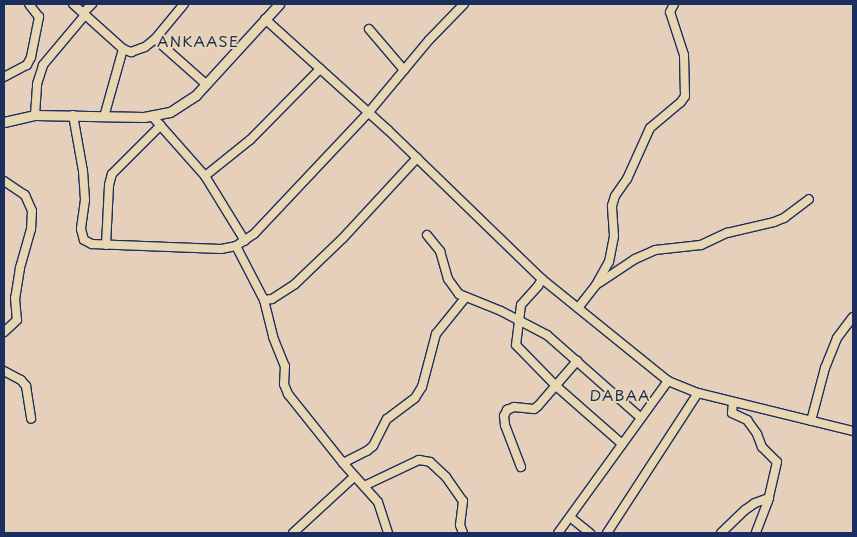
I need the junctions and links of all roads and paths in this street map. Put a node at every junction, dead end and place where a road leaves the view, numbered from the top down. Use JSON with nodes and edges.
{"nodes":[{"id":1,"x":29,"y":4,"type":"edge"},
{"id":2,"x":73,"y":4,"type":"edge"},
{"id":3,"x":92,"y":4,"type":"edge"},
{"id":4,"x":184,"y":4,"type":"edge"},
{"id":5,"x":279,"y":4,"type":"edge"},
{"id":6,"x":464,"y":4,"type":"edge"},
{"id":7,"x":674,"y":4,"type":"edge"},
{"id":8,"x":84,"y":14,"type":"junction"},
{"id":9,"x":265,"y":19,"type":"junction"},
{"id":10,"x":369,"y":29,"type":"dead end"},
{"id":11,"x":154,"y":38,"type":"junction"},
{"id":12,"x":123,"y":49,"type":"junction"},
{"id":13,"x":320,"y":69,"type":"junction"},
{"id":14,"x":404,"y":70,"type":"junction"},
{"id":15,"x":4,"y":77,"type":"edge"},
{"id":16,"x":207,"y":85,"type":"junction"},
{"id":17,"x":369,"y":112,"type":"junction"},
{"id":18,"x":35,"y":115,"type":"junction"},
{"id":19,"x":73,"y":115,"type":"junction"},
{"id":20,"x":152,"y":116,"type":"junction"},
{"id":21,"x":104,"y":117,"type":"junction"},
{"id":22,"x":4,"y":122,"type":"edge"},
{"id":23,"x":161,"y":125,"type":"junction"},
{"id":24,"x":417,"y":158,"type":"junction"},
{"id":25,"x":205,"y":176,"type":"junction"},
{"id":26,"x":4,"y":182,"type":"edge"},
{"id":27,"x":809,"y":199,"type":"dead end"},
{"id":28,"x":426,"y":235,"type":"dead end"},
{"id":29,"x":245,"y":240,"type":"junction"},
{"id":30,"x":106,"y":244,"type":"junction"},
{"id":31,"x":236,"y":246,"type":"junction"},
{"id":32,"x":542,"y":279,"type":"junction"},
{"id":33,"x":596,"y":285,"type":"junction"},
{"id":34,"x":465,"y":298,"type":"junction"},
{"id":35,"x":264,"y":300,"type":"junction"},
{"id":36,"x":578,"y":308,"type":"junction"},
{"id":37,"x":853,"y":317,"type":"edge"},
{"id":38,"x":519,"y":320,"type":"junction"},
{"id":39,"x":4,"y":332,"type":"edge"},
{"id":40,"x":578,"y":360,"type":"junction"},
{"id":41,"x":4,"y":371,"type":"edge"},
{"id":42,"x":668,"y":381,"type":"junction"},
{"id":43,"x":556,"y":386,"type":"junction"},
{"id":44,"x":698,"y":393,"type":"junction"},
{"id":45,"x":734,"y":402,"type":"junction"},
{"id":46,"x":641,"y":418,"type":"junction"},
{"id":47,"x":31,"y":419,"type":"dead end"},
{"id":48,"x":812,"y":421,"type":"junction"},
{"id":49,"x":853,"y":431,"type":"edge"},
{"id":50,"x":622,"y":444,"type":"junction"},
{"id":51,"x":342,"y":463,"type":"junction"},
{"id":52,"x":521,"y":467,"type":"dead end"},
{"id":53,"x":354,"y":477,"type":"junction"},
{"id":54,"x":364,"y":486,"type":"junction"},
{"id":55,"x":769,"y":498,"type":"junction"},
{"id":56,"x":570,"y":517,"type":"junction"},
{"id":57,"x":293,"y":533,"type":"edge"},
{"id":58,"x":388,"y":533,"type":"edge"},
{"id":59,"x":463,"y":533,"type":"edge"},
{"id":60,"x":558,"y":533,"type":"edge"},
{"id":61,"x":590,"y":533,"type":"edge"},
{"id":62,"x":607,"y":533,"type":"edge"},
{"id":63,"x":721,"y":533,"type":"edge"},
{"id":64,"x":756,"y":533,"type":"edge"}],
"edges":[{"from":1,"to":15,"type":"street"},
{"from":2,"to":8,"type":"street"},
{"from":3,"to":8,"type":"street"},
{"from":4,"to":11,"type":"street"},
{"from":5,"to":9,"type":"street"},
{"from":6,"to":14,"type":"street"},
{"from":7,"to":33,"type":"street"},
{"from":8,"to":12,"type":"street"},
{"from":8,"to":18,"type":"street"},
{"from":9,"to":13,"type":"street"},
{"from":9,"to":16,"type":"street"},
{"from":10,"to":14,"type":"street"},
{"from":11,"to":12,"type":"street"},
{"from":11,"to":16,"type":"street"},
{"from":12,"to":21,"type":"street"},
{"from":13,"to":17,"type":"street"},
{"from":13,"to":25,"type":"street"},
{"from":14,"to":17,"type":"street"},
{"from":16,"to":20,"type":"street"},
{"from":17,"to":24,"type":"street"},
{"from":17,"to":29,"type":"street"},
{"from":18,"to":19,"type":"street"},
{"from":18,"to":22,"type":"street"},
{"from":19,"to":21,"type":"street"},
{"from":19,"to":30,"type":"street"},
{"from":20,"to":21,"type":"street"},
{"from":20,"to":23,"type":"street"},
{"from":23,"to":25,"type":"street"},
{"from":23,"to":30,"type":"street"},
{"from":24,"to":32,"type":"street"},
{"from":24,"to":35,"type":"street"},
{"from":25,"to":29,"type":"street"},
{"from":26,"to":39,"type":"street"},
{"from":27,"to":33,"type":"street"},
{"from":28,"to":34,"type":"street"},
{"from":29,"to":31,"type":"street"},
{"from":30,"to":31,"type":"street"},
{"from":31,"to":35,"type":"street"},
{"from":32,"to":36,"type":"street"},
{"from":32,"to":38,"type":"street"},
{"from":33,"to":36,"type":"street"},
{"from":34,"to":38,"type":"street"},
{"from":34,"to":51,"type":"street"},
{"from":35,"to":51,"type":"street"},
{"from":36,"to":42,"type":"street"},
{"from":37,"to":48,"type":"street"},
{"from":38,"to":40,"type":"street"},
{"from":38,"to":43,"type":"street"},
{"from":40,"to":43,"type":"street"},
{"from":40,"to":46,"type":"street"},
{"from":41,"to":47,"type":"street"},
{"from":42,"to":44,"type":"street"},
{"from":42,"to":46,"type":"street"},
{"from":43,"to":50,"type":"street"},
{"from":43,"to":52,"type":"street"},
{"from":44,"to":45,"type":"street"},
{"from":44,"to":62,"type":"street"},
{"from":45,"to":48,"type":"street"},
{"from":45,"to":55,"type":"street"},
{"from":46,"to":50,"type":"street"},
{"from":48,"to":49,"type":"street"},
{"from":50,"to":56,"type":"street"},
{"from":51,"to":53,"type":"street"},
{"from":53,"to":54,"type":"street"},
{"from":53,"to":57,"type":"street"},
{"from":54,"to":58,"type":"street"},
{"from":54,"to":59,"type":"street"},
{"from":55,"to":63,"type":"street"},
{"from":55,"to":64,"type":"street"},
{"from":56,"to":60,"type":"street"},
{"from":56,"to":61,"type":"street"}]}
